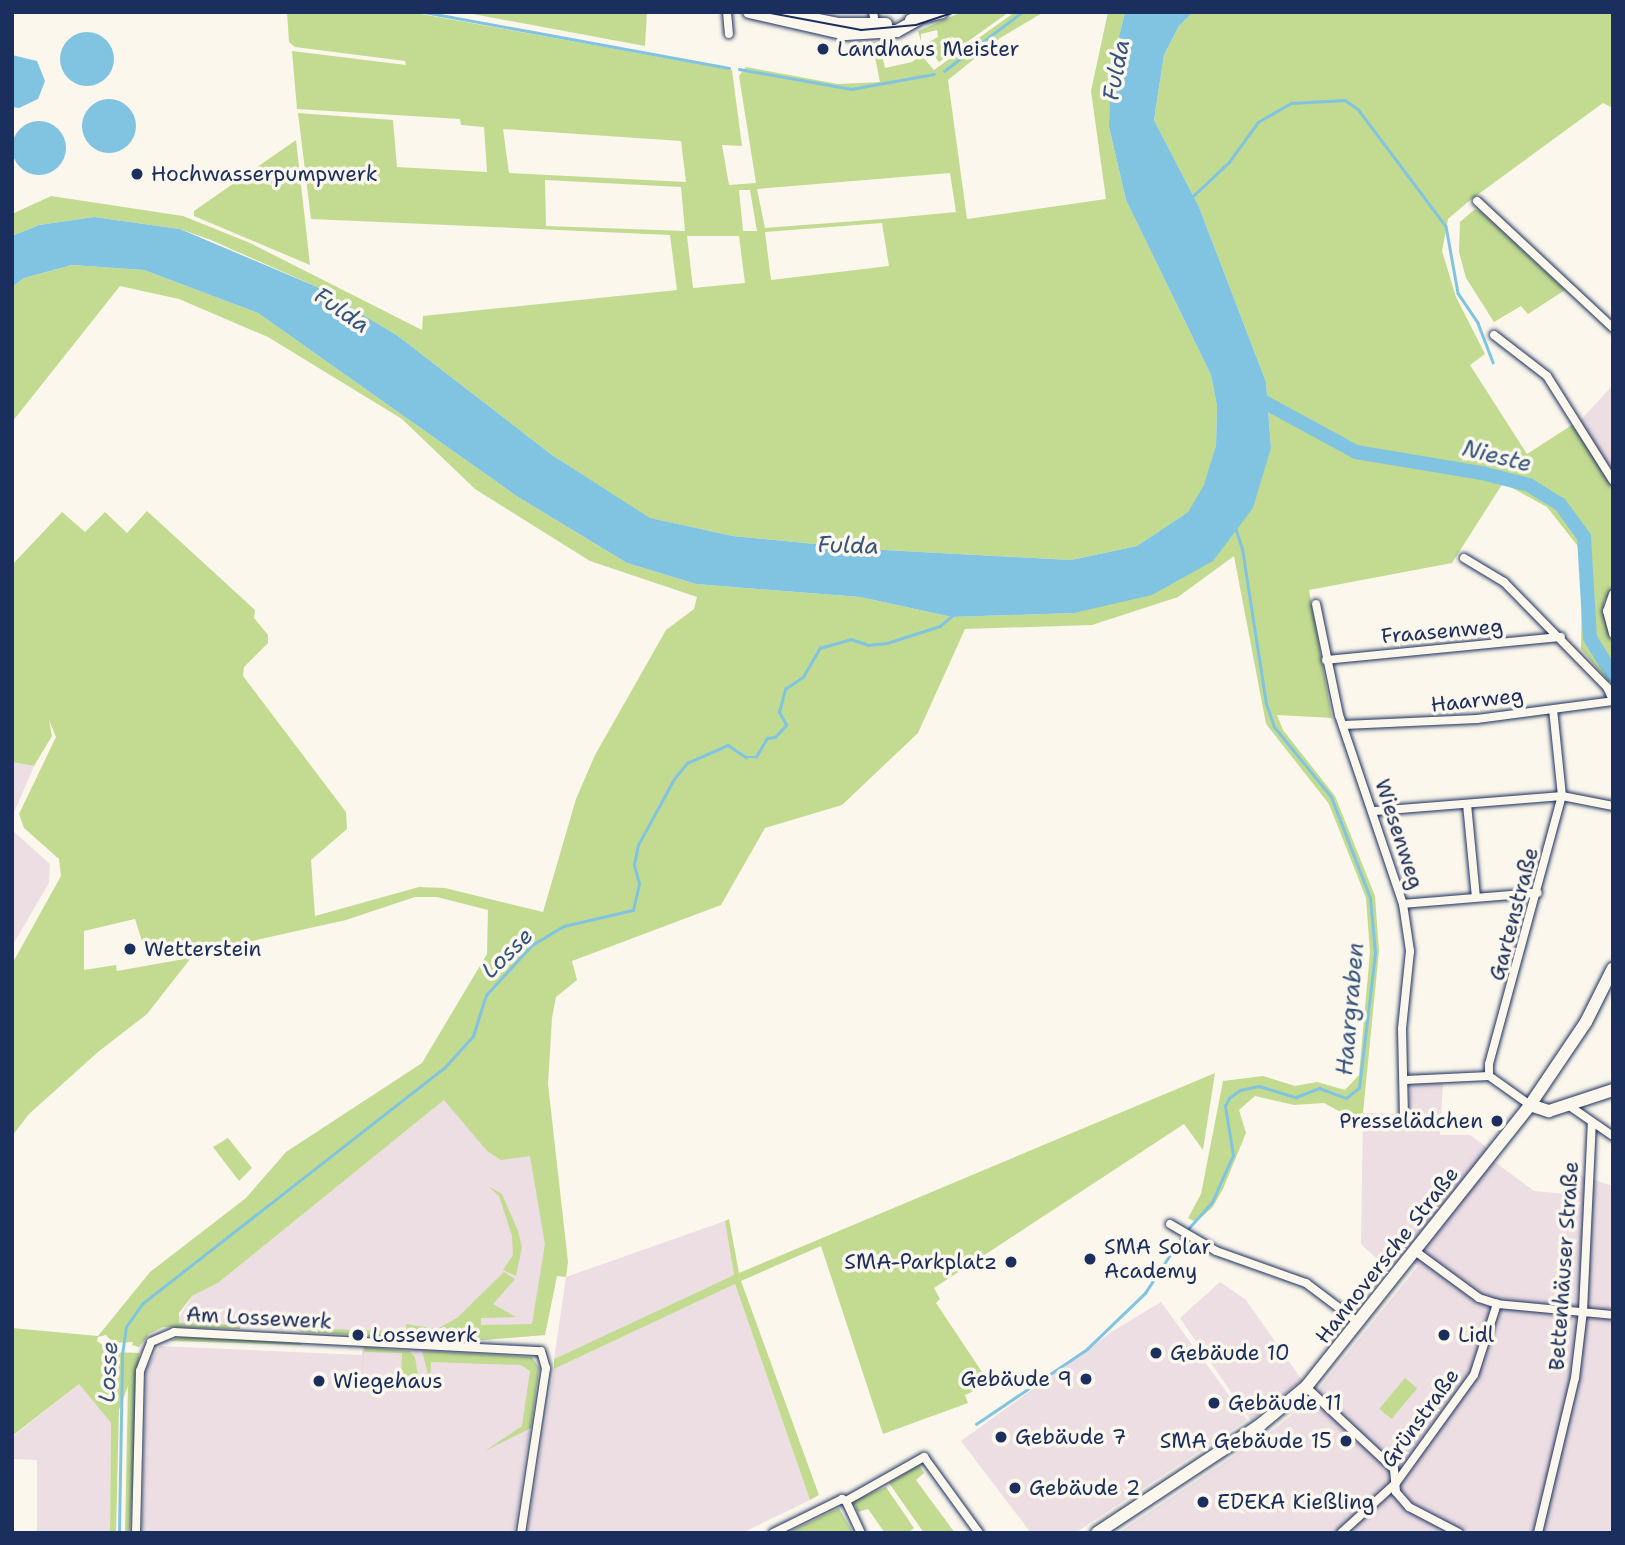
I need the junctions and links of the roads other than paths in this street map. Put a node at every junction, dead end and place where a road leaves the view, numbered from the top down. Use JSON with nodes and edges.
{"nodes":[{"id":1,"x":727,"y":12,"type":"edge"},
{"id":2,"x":749,"y":12,"type":"edge"},
{"id":3,"x":779,"y":12,"type":"edge"},
{"id":4,"x":942,"y":12,"type":"edge"},
{"id":5,"x":917,"y":20,"type":"junction"},
{"id":6,"x":729,"y":34,"type":"dead end"},
{"id":7,"x":1477,"y":201,"type":"dead end"},
{"id":8,"x":1613,"y":328,"type":"edge"},
{"id":9,"x":1494,"y":335,"type":"dead end"},
{"id":10,"x":1613,"y":481,"type":"edge"},
{"id":11,"x":1464,"y":558,"type":"dead end"},
{"id":12,"x":1613,"y":594,"type":"edge"},
{"id":13,"x":1316,"y":604,"type":"dead end"},
{"id":14,"x":1613,"y":634,"type":"edge"},
{"id":15,"x":1561,"y":637,"type":"junction"},
{"id":16,"x":1326,"y":660,"type":"junction"},
{"id":17,"x":1613,"y":700,"type":"edge"},
{"id":18,"x":1553,"y":709,"type":"junction"},
{"id":19,"x":1344,"y":725,"type":"junction"},
{"id":20,"x":1562,"y":796,"type":"junction"},
{"id":21,"x":1467,"y":804,"type":"junction"},
{"id":22,"x":1613,"y":806,"type":"edge"},
{"id":23,"x":1375,"y":811,"type":"junction"},
{"id":24,"x":1538,"y":892,"type":"junction"},
{"id":25,"x":1476,"y":897,"type":"junction"},
{"id":26,"x":1404,"y":904,"type":"junction"},
{"id":27,"x":1613,"y":968,"type":"edge"},
{"id":28,"x":1489,"y":1076,"type":"junction"},
{"id":29,"x":1405,"y":1080,"type":"junction"},
{"id":30,"x":1613,"y":1090,"type":"edge"},
{"id":31,"x":1530,"y":1105,"type":"junction"},
{"id":32,"x":1569,"y":1105,"type":"junction"},
{"id":33,"x":1404,"y":1115,"type":"dead end"},
{"id":34,"x":1592,"y":1123,"type":"junction"},
{"id":35,"x":1613,"y":1136,"type":"edge"},
{"id":36,"x":1174,"y":1227,"type":"dead end"},
{"id":37,"x":1415,"y":1251,"type":"junction"},
{"id":38,"x":1497,"y":1304,"type":"junction"},
{"id":39,"x":1583,"y":1311,"type":"junction"},
{"id":40,"x":1613,"y":1315,"type":"edge"},
{"id":41,"x":1359,"y":1323,"type":"junction"},
{"id":42,"x":1306,"y":1387,"type":"junction"},
{"id":43,"x":1396,"y":1483,"type":"junction"},
{"id":44,"x":846,"y":1502,"type":"junction"},
{"id":45,"x":136,"y":1533,"type":"edge"},
{"id":46,"x":521,"y":1533,"type":"edge"},
{"id":47,"x":773,"y":1533,"type":"edge"},
{"id":48,"x":861,"y":1533,"type":"edge"},
{"id":49,"x":979,"y":1533,"type":"edge"},
{"id":50,"x":1097,"y":1533,"type":"edge"},
{"id":51,"x":1341,"y":1533,"type":"edge"},
{"id":52,"x":1459,"y":1533,"type":"edge"},
{"id":53,"x":1538,"y":1533,"type":"edge"}],
"edges":[{"from":1,"to":6,"type":"street"},
{"from":2,"to":5,"type":"main road"},
{"from":3,"to":5,"type":"main road"},
{"from":4,"to":5,"type":"main road"},
{"from":7,"to":8,"type":"street"},
{"from":9,"to":10,"type":"street"},
{"from":11,"to":15,"type":"street"},
{"from":12,"to":14,"type":"street"},
{"from":13,"to":16,"type":"street","name":"Wiesenweg"},
{"from":15,"to":16,"type":"street","name":"Fraasenweg"},
{"from":15,"to":17,"type":"street"},
{"from":16,"to":19,"type":"street","name":"Wiesenweg"},
{"from":17,"to":18,"type":"street","name":"Haarweg"},
{"from":18,"to":19,"type":"street","name":"Haarweg"},
{"from":18,"to":20,"type":"street","name":"Gartenstraße"},
{"from":19,"to":23,"type":"street","name":"Wiesenweg"},
{"from":20,"to":21,"type":"street"},
{"from":20,"to":22,"type":"street"},
{"from":20,"to":24,"type":"street","name":"Gartenstraße"},
{"from":21,"to":23,"type":"street"},
{"from":21,"to":25,"type":"street"},
{"from":23,"to":26,"type":"street","name":"Wiesenweg"},
{"from":24,"to":25,"type":"street"},
{"from":24,"to":28,"type":"street","name":"Gartenstraße"},
{"from":25,"to":26,"type":"street"},
{"from":26,"to":29,"type":"street","name":"Wiesenweg"},
{"from":27,"to":31,"type":"main road","name":"Hannoversche Straße"},
{"from":28,"to":29,"type":"street"},
{"from":28,"to":31,"type":"street"},
{"from":29,"to":33,"type":"street","name":"Wiesenweg"},
{"from":30,"to":32,"type":"main road"},
{"from":31,"to":32,"type":"main road"},
{"from":31,"to":37,"type":"main road","name":"Hannoversche Straße"},
{"from":32,"to":34,"type":"street"},
{"from":34,"to":35,"type":"street"},
{"from":34,"to":39,"type":"street","name":"Bettenhäuser Straße"},
{"from":36,"to":41,"type":"street"},
{"from":37,"to":38,"type":"street"},
{"from":37,"to":41,"type":"main road","name":"Hannoversche Straße"},
{"from":38,"to":39,"type":"street"},
{"from":38,"to":43,"type":"street","name":"Grünstraße"},
{"from":39,"to":40,"type":"street"},
{"from":39,"to":53,"type":"street","name":"Bettenhäuser Straße"},
{"from":41,"to":42,"type":"main road","name":"Hannoversche Straße"},
{"from":42,"to":43,"type":"street"},
{"from":42,"to":50,"type":"main road","name":"Hannoversche Straße"},
{"from":43,"to":51,"type":"street","name":"Grünstraße"},
{"from":43,"to":52,"type":"street"},
{"from":44,"to":47,"type":"street"},
{"from":44,"to":48,"type":"street"},
{"from":44,"to":49,"type":"street"},
{"from":45,"to":46,"type":"street","name":"Am Lossewerk"}]}
